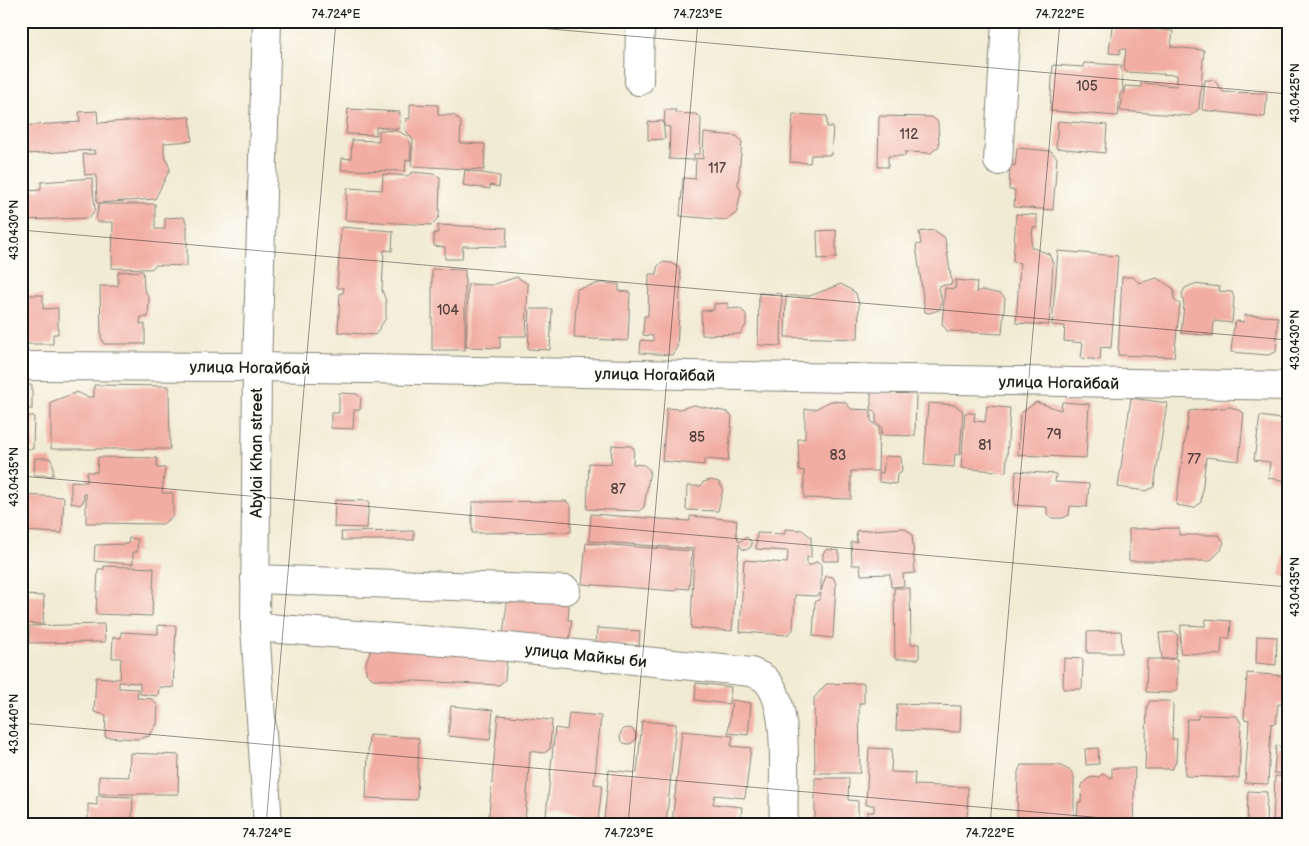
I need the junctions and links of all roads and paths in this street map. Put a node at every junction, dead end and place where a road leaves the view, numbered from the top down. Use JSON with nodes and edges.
{"nodes":[{"id":1,"x":267,"y":21,"type":"edge"},
{"id":2,"x":640,"y":21,"type":"edge"},
{"id":3,"x":1006,"y":21,"type":"edge"},
{"id":4,"x":639,"y":81,"type":"dead end"},
{"id":5,"x":998,"y":161,"type":"dead end"},
{"id":6,"x":21,"y":366,"type":"edge"},
{"id":7,"x":256,"y":367,"type":"junction"},
{"id":8,"x":1288,"y":386,"type":"edge"},
{"id":9,"x":255,"y":579,"type":"junction"},
{"id":10,"x":566,"y":590,"type":"dead end"},
{"id":11,"x":255,"y":627,"type":"junction"},
{"id":12,"x":268,"y":825,"type":"edge"},
{"id":13,"x":784,"y":825,"type":"edge"}],
"edges":[{"from":1,"to":7,"type":"street","name":"Abylai Khan street"},
{"from":2,"to":4,"type":"street"},
{"from":3,"to":5,"type":"street"},
{"from":6,"to":7,"type":"street","name":"улица Ногайбай"},
{"from":7,"to":8,"type":"street","name":"улица Ногайбай"},
{"from":7,"to":9,"type":"street","name":"Abylai Khan street"},
{"from":9,"to":10,"type":"street"},
{"from":9,"to":11,"type":"street","name":"Abylai Khan street"},
{"from":11,"to":12,"type":"street","name":"Abylai Khan street"},
{"from":11,"to":13,"type":"street","name":"улица Майкы би"}]}
